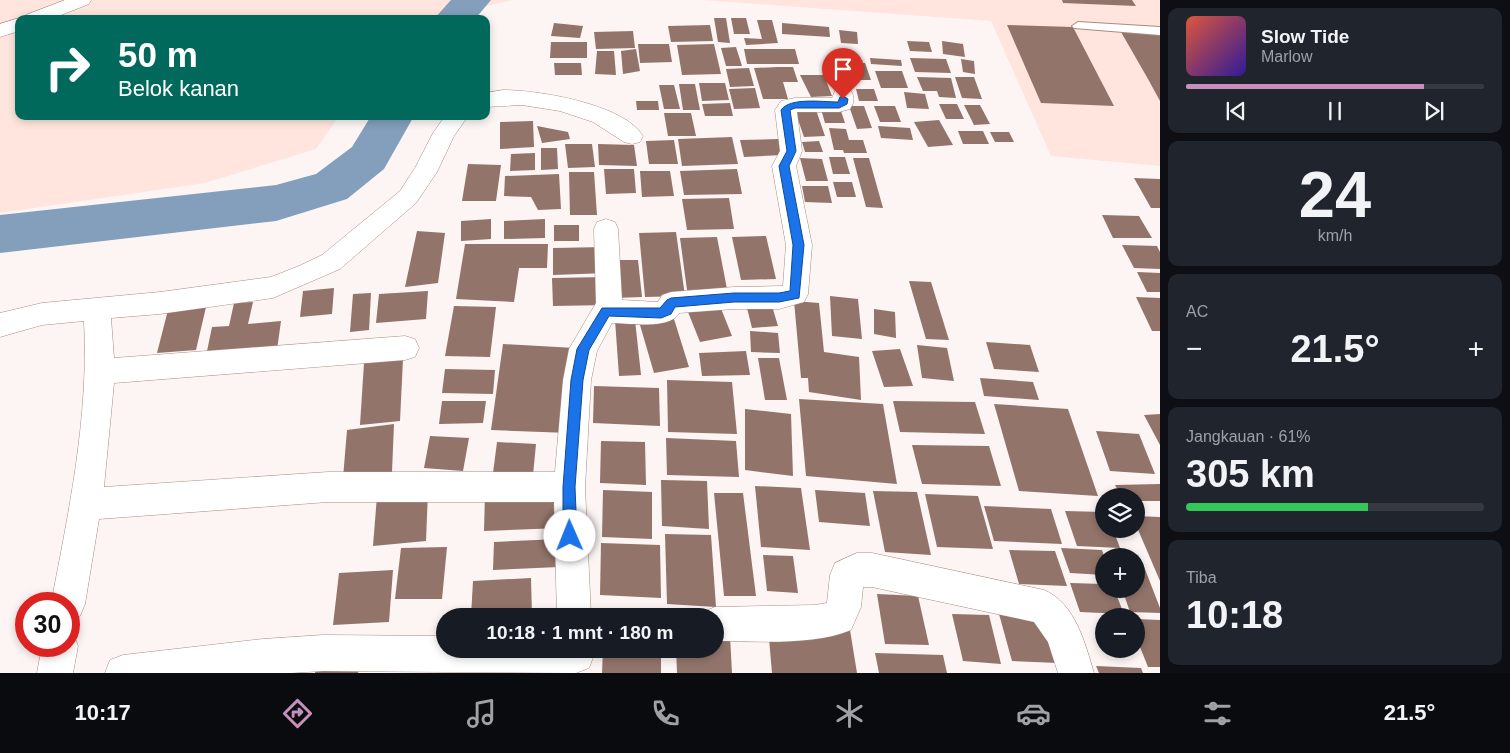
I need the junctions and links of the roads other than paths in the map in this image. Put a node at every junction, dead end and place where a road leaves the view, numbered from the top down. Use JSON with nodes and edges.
{"nodes":[{"id":1,"x":82,"y":0,"type":"edge"},
{"id":2,"x":43,"y":15,"type":"edge"},
{"id":3,"x":15,"y":25,"type":"edge"},
{"id":4,"x":1078,"y":26,"type":"dead end"},
{"id":5,"x":0,"y":31,"type":"edge"},
{"id":6,"x":1160,"y":31,"type":"edge"},
{"id":7,"x":843,"y":96,"type":"dead end"},
{"id":8,"x":490,"y":100,"type":"edge"},
{"id":9,"x":453,"y":120,"type":"edge"},
{"id":10,"x":632,"y":136,"type":"dead end"},
{"id":11,"x":606,"y":229,"type":"dead end"},
{"id":12,"x":97,"y":308,"type":"junction"},
{"id":13,"x":606,"y":311,"type":"junction"},
{"id":14,"x":0,"y":325,"type":"edge"},
{"id":15,"x":405,"y":348,"type":"dead end"},
{"id":16,"x":100,"y":372,"type":"junction"},
{"id":17,"x":569,"y":487,"type":"junction"},
{"id":18,"x":87,"y":504,"type":"junction"},
{"id":19,"x":70,"y":592,"type":"edge"},
{"id":20,"x":574,"y":608,"type":"edge"},
{"id":21,"x":724,"y":624,"type":"edge"},
{"id":22,"x":58,"y":657,"type":"edge"},
{"id":23,"x":576,"y":659,"type":"edge"},
{"id":24,"x":54,"y":673,"type":"edge"},
{"id":25,"x":123,"y":673,"type":"edge"},
{"id":26,"x":1076,"y":673,"type":"edge"}],
"edges":[{"from":1,"to":2,"type":"street"},
{"from":3,"to":5,"type":"street"},
{"from":4,"to":6,"type":"lane"},
{"from":7,"to":13,"type":"street"},
{"from":8,"to":10,"type":"street"},
{"from":9,"to":12,"type":"street"},
{"from":11,"to":13,"type":"street"},
{"from":12,"to":14,"type":"street"},
{"from":12,"to":16,"type":"street"},
{"from":13,"to":17,"type":"street"},
{"from":15,"to":16,"type":"street"},
{"from":16,"to":18,"type":"street"},
{"from":17,"to":18,"type":"street"},
{"from":17,"to":20,"type":"street"},
{"from":18,"to":19,"type":"street"},
{"from":21,"to":26,"type":"street"},
{"from":22,"to":24,"type":"street"},
{"from":23,"to":25,"type":"street"}]}
